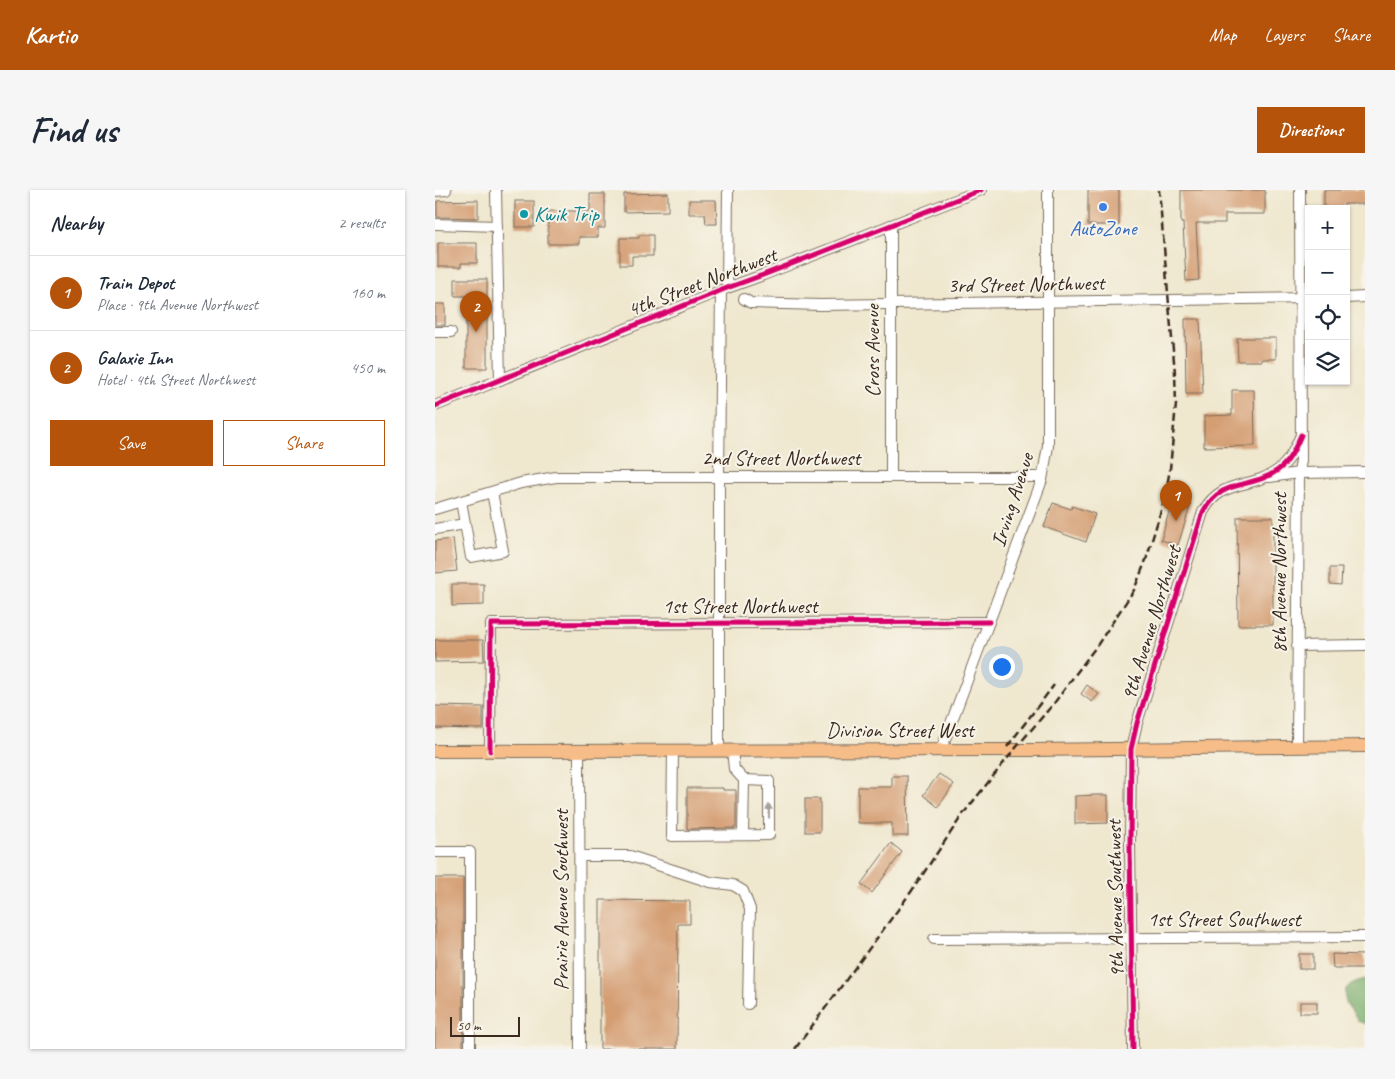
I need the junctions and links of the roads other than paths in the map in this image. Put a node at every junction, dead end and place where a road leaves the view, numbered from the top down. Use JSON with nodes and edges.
{"nodes":[{"id":1,"x":446,"y":190,"type":"edge"},
{"id":2,"x":496,"y":190,"type":"edge"},
{"id":3,"x":728,"y":190,"type":"edge"},
{"id":4,"x":981,"y":190,"type":"edge"},
{"id":5,"x":1048,"y":190,"type":"edge"},
{"id":6,"x":1300,"y":190,"type":"edge"},
{"id":7,"x":435,"y":191,"type":"edge"},
{"id":8,"x":435,"y":224,"type":"edge"},
{"id":9,"x":891,"y":225,"type":"junction"},
{"id":10,"x":497,"y":226,"type":"junction"},
{"id":11,"x":724,"y":289,"type":"junction"},
{"id":12,"x":1365,"y":297,"type":"edge"},
{"id":13,"x":1305,"y":298,"type":"edge"},
{"id":14,"x":1350,"y":298,"type":"edge"},
{"id":15,"x":744,"y":299,"type":"dead end"},
{"id":16,"x":1048,"y":303,"type":"junction"},
{"id":17,"x":891,"y":304,"type":"junction"},
{"id":18,"x":435,"y":332,"type":"edge"},
{"id":19,"x":451,"y":332,"type":"dead end"},
{"id":20,"x":500,"y":380,"type":"junction"},
{"id":21,"x":435,"y":406,"type":"edge"},
{"id":22,"x":1301,"y":435,"type":"junction"},
{"id":23,"x":1365,"y":472,"type":"edge"},
{"id":24,"x":1299,"y":473,"type":"junction"},
{"id":25,"x":891,"y":476,"type":"junction"},
{"id":26,"x":719,"y":477,"type":"junction"},
{"id":27,"x":1042,"y":477,"type":"junction"},
{"id":28,"x":1256,"y":480,"type":"junction"},
{"id":29,"x":492,"y":492,"type":"junction"},
{"id":30,"x":461,"y":502,"type":"junction"},
{"id":31,"x":435,"y":509,"type":"edge"},
{"id":32,"x":465,"y":524,"type":"junction"},
{"id":33,"x":435,"y":529,"type":"edge"},
{"id":34,"x":719,"y":622,"type":"junction"},
{"id":35,"x":989,"y":622,"type":"junction"},
{"id":36,"x":1365,"y":645,"type":"edge"},
{"id":37,"x":1297,"y":646,"type":"junction"},
{"id":38,"x":1365,"y":746,"type":"edge"},
{"id":39,"x":1297,"y":747,"type":"junction"},
{"id":40,"x":1131,"y":749,"type":"junction"},
{"id":41,"x":673,"y":750,"type":"junction"},
{"id":42,"x":719,"y":750,"type":"junction"},
{"id":43,"x":733,"y":750,"type":"junction"},
{"id":44,"x":941,"y":750,"type":"junction"},
{"id":45,"x":435,"y":751,"type":"edge"},
{"id":46,"x":490,"y":751,"type":"junction"},
{"id":47,"x":579,"y":751,"type":"junction"},
{"id":48,"x":744,"y":780,"type":"junction"},
{"id":49,"x":743,"y":835,"type":"junction"},
{"id":50,"x":435,"y":852,"type":"edge"},
{"id":51,"x":580,"y":856,"type":"junction"},
{"id":52,"x":1365,"y":937,"type":"edge"},
{"id":53,"x":934,"y":939,"type":"dead end"},
{"id":54,"x":1132,"y":939,"type":"junction"},
{"id":55,"x":748,"y":1004,"type":"dead end"},
{"id":56,"x":470,"y":1049,"type":"edge"},
{"id":57,"x":580,"y":1049,"type":"edge"},
{"id":58,"x":1133,"y":1049,"type":"edge"}],
"edges":[{"from":1,"to":7,"type":"street"},
{"from":2,"to":10,"type":"street"},
{"from":3,"to":11,"type":"street"},
{"from":4,"to":9,"type":"street","name":"4th Street Northwest"},
{"from":5,"to":16,"type":"street","name":"Irving Avenue"},
{"from":6,"to":13,"type":"street","name":"8th Avenue Northwest"},
{"from":8,"to":10,"type":"street"},
{"from":9,"to":11,"type":"street","name":"4th Street Northwest"},
{"from":9,"to":17,"type":"street","name":"Cross Avenue"},
{"from":10,"to":20,"type":"street"},
{"from":11,"to":20,"type":"street","name":"4th Street Northwest"},
{"from":11,"to":26,"type":"street"},
{"from":12,"to":14,"type":"street"},
{"from":13,"to":16,"type":"street","name":"3rd Street Northwest"},
{"from":13,"to":22,"type":"street","name":"8th Avenue Northwest"},
{"from":15,"to":17,"type":"street","name":"3rd Street Northwest"},
{"from":16,"to":17,"type":"street","name":"3rd Street Northwest"},
{"from":16,"to":27,"type":"street","name":"Irving Avenue"},
{"from":17,"to":25,"type":"street","name":"Cross Avenue"},
{"from":18,"to":19,"type":"street"},
{"from":20,"to":21,"type":"street","name":"4th Street Northwest"},
{"from":22,"to":24,"type":"street","name":"8th Avenue Northwest"},
{"from":22,"to":28,"type":"street"},
{"from":23,"to":24,"type":"street"},
{"from":24,"to":28,"type":"street"},
{"from":24,"to":37,"type":"street","name":"8th Avenue Northwest"},
{"from":25,"to":26,"type":"street","name":"2nd Street Northwest"},
{"from":25,"to":27,"type":"street","name":"2nd Street Northwest"},
{"from":26,"to":29,"type":"street","name":"2nd Street Northwest"},
{"from":26,"to":34,"type":"street"},
{"from":27,"to":35,"type":"street","name":"Irving Avenue"},
{"from":28,"to":40,"type":"street","name":"9th Avenue Northwest"},
{"from":29,"to":30,"type":"street","name":"2nd Street Northwest"},
{"from":29,"to":32,"type":"street"},
{"from":30,"to":31,"type":"street","name":"2nd Street Northwest"},
{"from":30,"to":32,"type":"street"},
{"from":32,"to":33,"type":"street"},
{"from":34,"to":35,"type":"street","name":"1st Street Northwest"},
{"from":34,"to":42,"type":"street"},
{"from":34,"to":46,"type":"street","name":"1st Street Northwest"},
{"from":35,"to":44,"type":"street","name":"Irving Avenue"},
{"from":36,"to":37,"type":"street"},
{"from":37,"to":39,"type":"street","name":"8th Avenue Northwest"},
{"from":38,"to":39,"type":"main road","name":"Division Street West"},
{"from":39,"to":40,"type":"main road","name":"Division Street West"},
{"from":40,"to":44,"type":"main road","name":"Division Street West"},
{"from":40,"to":54,"type":"street","name":"9th Avenue Southwest"},
{"from":41,"to":42,"type":"main road","name":"Division Street West"},
{"from":41,"to":47,"type":"main road","name":"Division Street West"},
{"from":41,"to":49,"type":"street"},
{"from":42,"to":43,"type":"main road","name":"Division Street West"},
{"from":43,"to":44,"type":"main road","name":"Division Street West"},
{"from":43,"to":48,"type":"street"},
{"from":45,"to":46,"type":"main road","name":"Division Street West"},
{"from":46,"to":47,"type":"main road","name":"Division Street West"},
{"from":47,"to":51,"type":"street","name":"Prairie Avenue Southwest"},
{"from":48,"to":49,"type":"street"},
{"from":49,"to":48,"type":"street","one_way":true},
{"from":50,"to":56,"type":"street"},
{"from":51,"to":55,"type":"street"},
{"from":51,"to":57,"type":"street","name":"Prairie Avenue Southwest"},
{"from":52,"to":54,"type":"street","name":"1st Street Southwest"},
{"from":53,"to":54,"type":"street","name":"1st Street Southwest"},
{"from":54,"to":58,"type":"street","name":"9th Avenue Southwest"}]}
